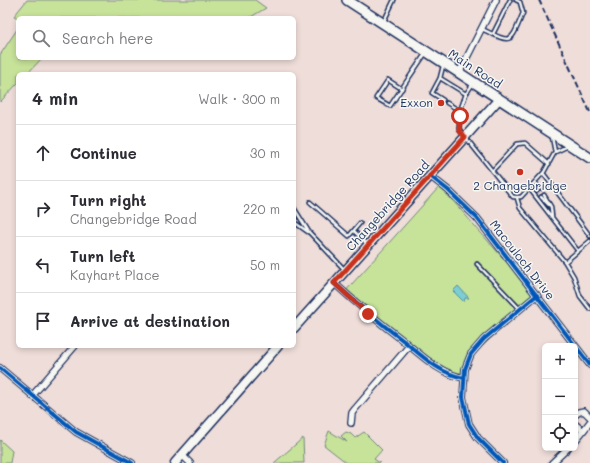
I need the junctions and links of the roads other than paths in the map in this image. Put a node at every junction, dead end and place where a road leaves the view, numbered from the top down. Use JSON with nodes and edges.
{"nodes":[{"id":1,"x":347,"y":0,"type":"edge"},
{"id":2,"x":394,"y":0,"type":"edge"},
{"id":3,"x":496,"y":0,"type":"edge"},
{"id":4,"x":510,"y":0,"type":"edge"},
{"id":5,"x":516,"y":0,"type":"edge"},
{"id":6,"x":383,"y":23,"type":"junction"},
{"id":7,"x":482,"y":29,"type":"junction"},
{"id":8,"x":494,"y":34,"type":"junction"},
{"id":9,"x":426,"y":52,"type":"junction"},
{"id":10,"x":443,"y":63,"type":"junction"},
{"id":11,"x":459,"y":74,"type":"junction"},
{"id":12,"x":440,"y":78,"type":"junction"},
{"id":13,"x":473,"y":83,"type":"junction"},
{"id":14,"x":402,"y":89,"type":"junction"},
{"id":15,"x":466,"y":94,"type":"junction"},
{"id":16,"x":443,"y":100,"type":"dead end"},
{"id":17,"x":499,"y":100,"type":"junction"},
{"id":18,"x":447,"y":103,"type":"dead end"},
{"id":19,"x":460,"y":111,"type":"junction"},
{"id":20,"x":551,"y":132,"type":"junction"},
{"id":21,"x":465,"y":137,"type":"junction"},
{"id":22,"x":572,"y":146,"type":"junction"},
{"id":23,"x":555,"y":152,"type":"junction"},
{"id":24,"x":590,"y":158,"type":"edge"},
{"id":25,"x":549,"y":164,"type":"junction"},
{"id":26,"x":492,"y":171,"type":"junction"},
{"id":27,"x":543,"y":173,"type":"junction"},
{"id":28,"x":430,"y":176,"type":"junction"},
{"id":29,"x":533,"y":183,"type":"junction"},
{"id":30,"x":529,"y":188,"type":"junction"},
{"id":31,"x":538,"y":190,"type":"dead end"},
{"id":32,"x":543,"y":196,"type":"dead end"},
{"id":33,"x":517,"y":198,"type":"junction"},
{"id":34,"x":310,"y":202,"type":"dead end"},
{"id":35,"x":296,"y":211,"type":"edge"},
{"id":36,"x":553,"y":219,"type":"junction"},
{"id":37,"x":296,"y":223,"type":"edge"},
{"id":38,"x":360,"y":223,"type":"dead end"},
{"id":39,"x":354,"y":231,"type":"junction"},
{"id":40,"x":309,"y":232,"type":"junction"},
{"id":41,"x":590,"y":236,"type":"edge"},
{"id":42,"x":590,"y":241,"type":"edge"},
{"id":43,"x":368,"y":245,"type":"junction"},
{"id":44,"x":578,"y":251,"type":"junction"},
{"id":45,"x":565,"y":262,"type":"junction"},
{"id":46,"x":477,"y":264,"type":"dead end"},
{"id":47,"x":345,"y":271,"type":"junction"},
{"id":48,"x":334,"y":283,"type":"junction"},
{"id":49,"x":537,"y":295,"type":"junction"},
{"id":50,"x":520,"y":309,"type":"junction"},
{"id":51,"x":590,"y":309,"type":"edge"},
{"id":52,"x":296,"y":326,"type":"edge"},
{"id":53,"x":409,"y":346,"type":"junction"},
{"id":54,"x":73,"y":348,"type":"edge"},
{"id":55,"x":276,"y":348,"type":"edge"},
{"id":56,"x":590,"y":365,"type":"edge"},
{"id":57,"x":0,"y":368,"type":"edge"},
{"id":58,"x":464,"y":378,"type":"junction"},
{"id":59,"x":32,"y":396,"type":"junction"},
{"id":60,"x":578,"y":413,"type":"edge"},
{"id":61,"x":590,"y":417,"type":"edge"},
{"id":62,"x":590,"y":422,"type":"edge"},
{"id":63,"x":351,"y":423,"type":"dead end"},
{"id":64,"x":578,"y":427,"type":"edge"},
{"id":65,"x":583,"y":431,"type":"junction"},
{"id":66,"x":578,"y":437,"type":"edge"},
{"id":67,"x":565,"y":451,"type":"edge"},
{"id":68,"x":182,"y":455,"type":"junction"},
{"id":69,"x":132,"y":463,"type":"edge"},
{"id":70,"x":175,"y":463,"type":"edge"},
{"id":71,"x":190,"y":463,"type":"edge"},
{"id":72,"x":503,"y":463,"type":"edge"},
{"id":73,"x":552,"y":463,"type":"edge"}],
"edges":[{"from":1,"to":6,"type":"main road","name":"Main Road"},
{"from":2,"to":6,"type":"lane"},
{"from":3,"to":7,"type":"street"},
{"from":4,"to":8,"type":"lane"},
{"from":5,"to":8,"type":"lane"},
{"from":6,"to":9,"type":"main road","name":"Main Road"},
{"from":7,"to":8,"type":"lane"},
{"from":7,"to":11,"type":"street"},
{"from":9,"to":10,"type":"main road","name":"Main Road"},
{"from":9,"to":14,"type":"lane"},
{"from":10,"to":11,"type":"main road","name":"Main Road"},
{"from":10,"to":12,"type":"lane"},
{"from":11,"to":13,"type":"main road","name":"Main Road"},
{"from":12,"to":15,"type":"lane"},
{"from":12,"to":16,"type":"lane"},
{"from":13,"to":15,"type":"lane"},
{"from":13,"to":17,"type":"main road","name":"Main Road"},
{"from":14,"to":14,"type":"lane"},
{"from":15,"to":19,"type":"lane"},
{"from":17,"to":20,"type":"main road","name":"Main Road"},
{"from":17,"to":21,"type":"main road","name":"Changebridge Road"},
{"from":18,"to":19,"type":"lane"},
{"from":19,"to":21,"type":"lane"},
{"from":20,"to":22,"type":"main road","name":"Main Road"},
{"from":20,"to":23,"type":"lane"},
{"from":21,"to":26,"type":"lane"},
{"from":21,"to":28,"type":"main road","name":"Changebridge Road"},
{"from":22,"to":23,"type":"lane"},
{"from":22,"to":24,"type":"main road","name":"Main Road"},
{"from":23,"to":25,"type":"lane"},
{"from":25,"to":26,"type":"lane"},
{"from":25,"to":27,"type":"lane"},
{"from":26,"to":33,"type":"lane"},
{"from":27,"to":29,"type":"lane"},
{"from":27,"to":41,"type":"lane"},
{"from":28,"to":43,"type":"main road","name":"Changebridge Road"},
{"from":28,"to":49,"type":"street","name":"Macculoch Drive"},
{"from":29,"to":30,"type":"lane"},
{"from":29,"to":31,"type":"lane"},
{"from":30,"to":33,"type":"lane"},
{"from":30,"to":36,"type":"lane"},
{"from":32,"to":36,"type":"lane"},
{"from":33,"to":45,"type":"lane"},
{"from":34,"to":39,"type":"lane"},
{"from":35,"to":40,"type":"lane"},
{"from":36,"to":44,"type":"lane"},
{"from":37,"to":40,"type":"lane"},
{"from":38,"to":39,"type":"lane"},
{"from":39,"to":43,"type":"lane"},
{"from":40,"to":47,"type":"lane"},
{"from":42,"to":44,"type":"lane"},
{"from":43,"to":47,"type":"main road","name":"Changebridge Road"},
{"from":44,"to":45,"type":"lane"},
{"from":45,"to":51,"type":"lane"},
{"from":46,"to":50,"type":"lane"},
{"from":47,"to":48,"type":"main road","name":"Changebridge Road"},
{"from":48,"to":52,"type":"main road","name":"Changebridge Road"},
{"from":48,"to":53,"type":"street"},
{"from":49,"to":50,"type":"street"},
{"from":49,"to":56,"type":"street","name":"Macculoch Drive"},
{"from":50,"to":58,"type":"street"},
{"from":53,"to":58,"type":"street"},
{"from":53,"to":63,"type":"street"},
{"from":54,"to":59,"type":"street"},
{"from":55,"to":68,"type":"main road"},
{"from":57,"to":59,"type":"street"},
{"from":58,"to":72,"type":"street"},
{"from":59,"to":69,"type":"street"},
{"from":60,"to":61,"type":"street"},
{"from":62,"to":65,"type":"street"},
{"from":64,"to":65,"type":"street"},
{"from":65,"to":66,"type":"street"},
{"from":67,"to":73,"type":"street"},
{"from":68,"to":70,"type":"main road"},
{"from":68,"to":71,"type":"street"}]}
